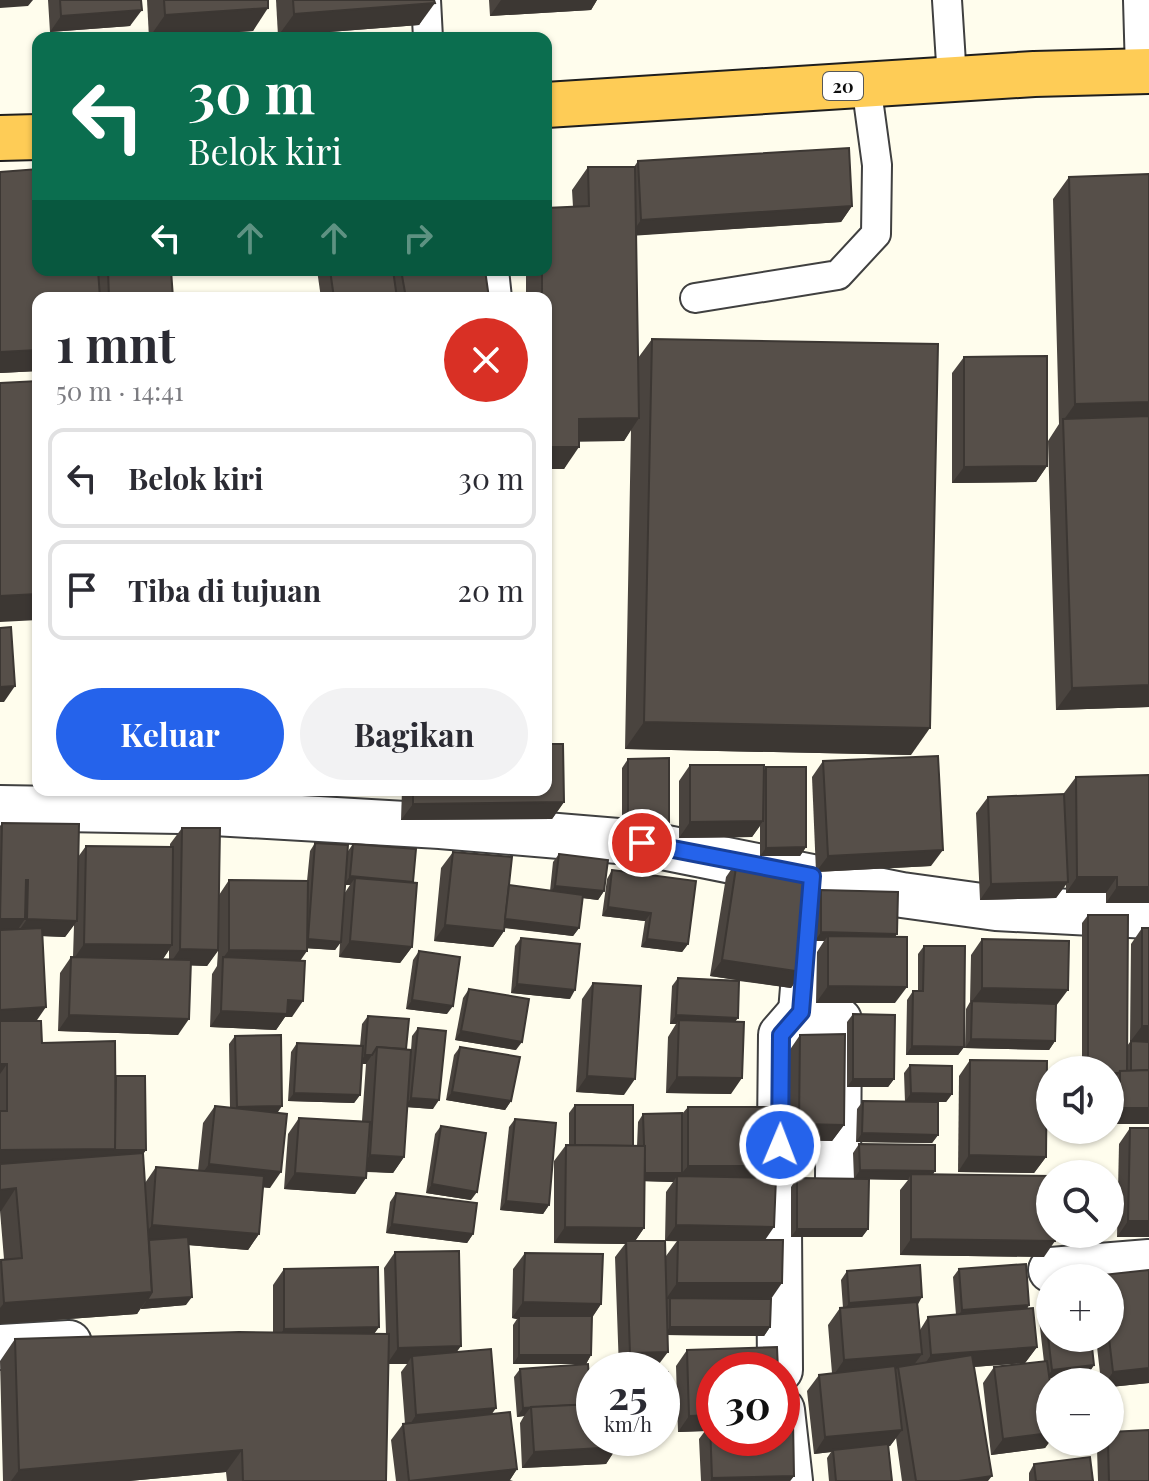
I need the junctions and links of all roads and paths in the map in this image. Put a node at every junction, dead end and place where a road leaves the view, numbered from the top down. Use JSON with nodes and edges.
{"nodes":[{"id":1,"x":426,"y":0,"type":"edge"},
{"id":2,"x":947,"y":0,"type":"edge"},
{"id":3,"x":1138,"y":0,"type":"edge"},
{"id":4,"x":428,"y":32,"type":"edge"},
{"id":5,"x":1144,"y":71,"type":"edge"},
{"id":6,"x":952,"y":79,"type":"junction"},
{"id":7,"x":866,"y":84,"type":"junction"},
{"id":8,"x":552,"y":105,"type":"edge"},
{"id":9,"x":32,"y":137,"type":"edge"},
{"id":10,"x":0,"y":138,"type":"edge"},
{"id":11,"x":695,"y":298,"type":"dead end"},
{"id":12,"x":0,"y":808,"type":"edge"},
{"id":13,"x":812,"y":876,"type":"junction"},
{"id":14,"x":1149,"y":916,"type":"edge"},
{"id":15,"x":801,"y":1012,"type":"junction"},
{"id":16,"x":838,"y":1177,"type":"edge"},
{"id":17,"x":1149,"y":1262,"type":"edge"},
{"id":18,"x":1124,"y":1264,"type":"edge"},
{"id":19,"x":110,"y":1340,"type":"edge"},
{"id":20,"x":0,"y":1347,"type":"edge"},
{"id":21,"x":780,"y":1352,"type":"edge"},
{"id":22,"x":787,"y":1456,"type":"edge"},
{"id":23,"x":790,"y":1481,"type":"edge"}],
"edges":[{"from":1,"to":4,"type":"lane"},
{"from":2,"to":6,"type":"lane"},
{"from":3,"to":5,"type":"lane"},
{"from":5,"to":6,"type":"highway","number":"20"},
{"from":6,"to":7,"type":"highway","number":"20"},
{"from":7,"to":8,"type":"highway","number":"20"},
{"from":7,"to":11,"type":"lane"},
{"from":9,"to":10,"type":"highway"},
{"from":12,"to":13,"type":"street"},
{"from":13,"to":14,"type":"street"},
{"from":13,"to":15,"type":"street"},
{"from":15,"to":16,"type":"street"},
{"from":15,"to":21,"type":"street"},
{"from":17,"to":18,"type":"street"},
{"from":19,"to":20,"type":"street"},
{"from":22,"to":23,"type":"street"}]}
